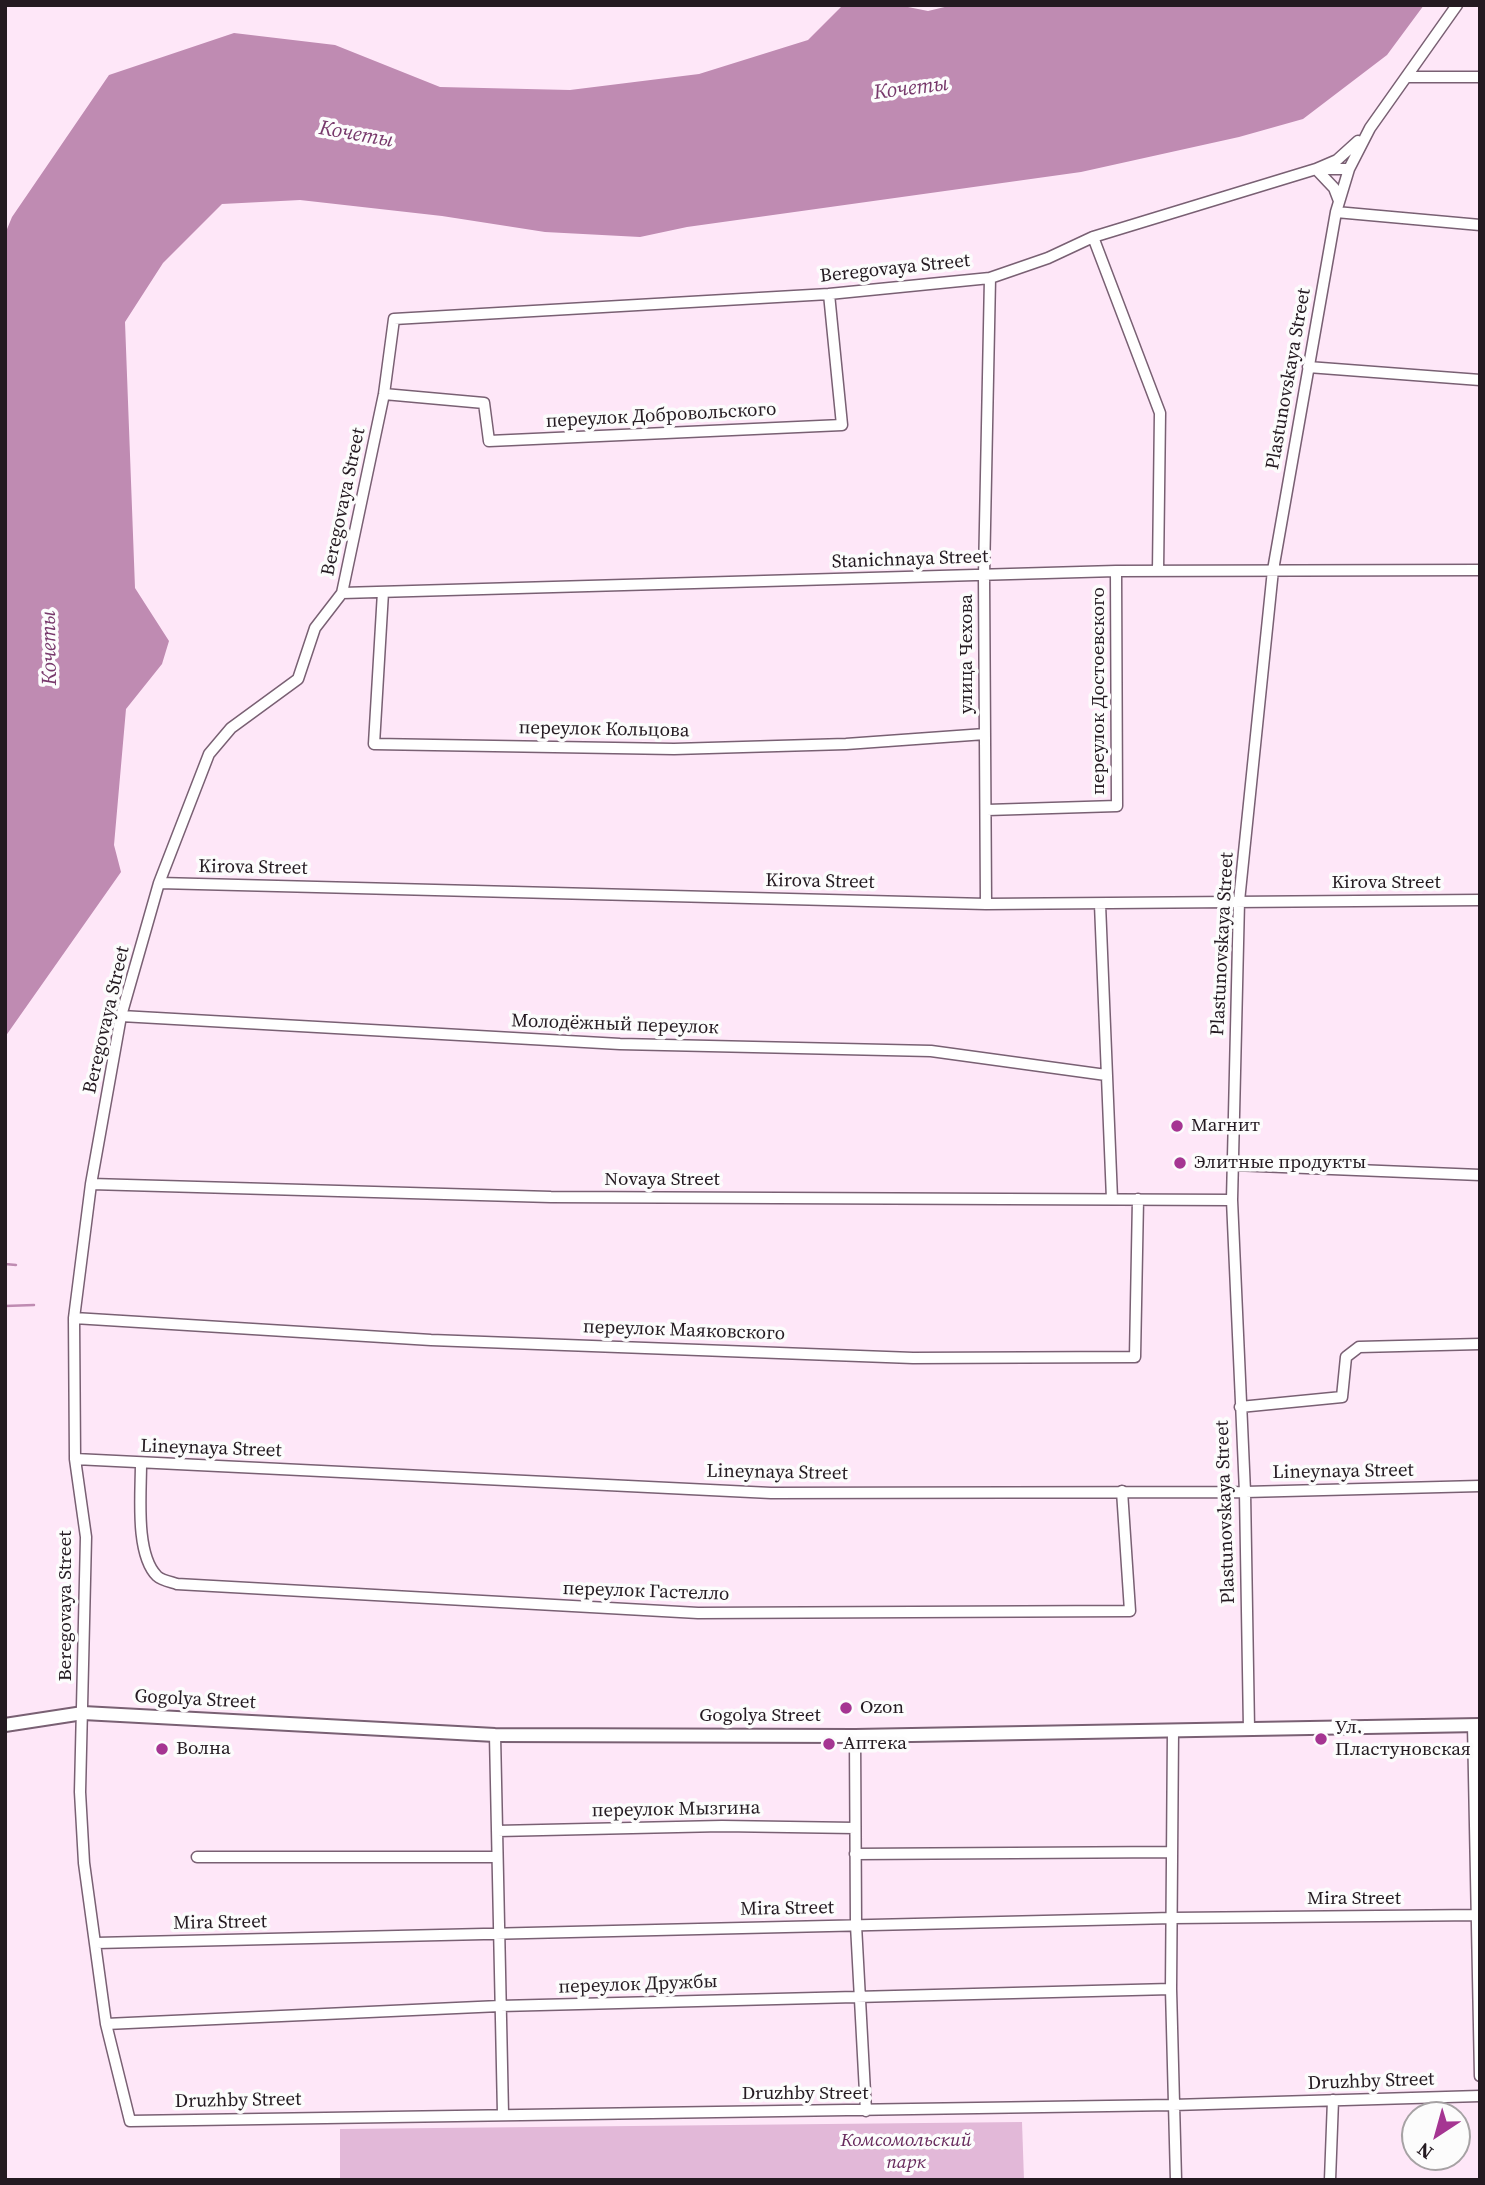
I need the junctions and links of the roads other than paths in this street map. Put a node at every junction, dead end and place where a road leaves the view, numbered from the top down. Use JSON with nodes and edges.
{"nodes":[{"id":1,"x":1457,"y":5,"type":"edge"},
{"id":2,"x":1407,"y":77,"type":"junction"},
{"id":3,"x":1480,"y":78,"type":"edge"},
{"id":4,"x":1370,"y":128,"type":"junction"},
{"id":5,"x":1316,"y":169,"type":"junction"},
{"id":6,"x":1349,"y":169,"type":"junction"},
{"id":7,"x":1339,"y":201,"type":"junction"},
{"id":8,"x":1336,"y":212,"type":"junction"},
{"id":9,"x":1480,"y":225,"type":"edge"},
{"id":10,"x":1093,"y":237,"type":"junction"},
{"id":11,"x":990,"y":278,"type":"junction"},
{"id":12,"x":829,"y":294,"type":"junction"},
{"id":13,"x":1308,"y":367,"type":"junction"},
{"id":14,"x":1480,"y":380,"type":"edge"},
{"id":15,"x":384,"y":394,"type":"junction"},
{"id":16,"x":1273,"y":570,"type":"junction"},
{"id":17,"x":1480,"y":570,"type":"edge"},
{"id":18,"x":1116,"y":571,"type":"junction"},
{"id":19,"x":1158,"y":571,"type":"junction"},
{"id":20,"x":984,"y":575,"type":"junction"},
{"id":21,"x":383,"y":592,"type":"junction"},
{"id":22,"x":342,"y":593,"type":"junction"},
{"id":23,"x":985,"y":734,"type":"junction"},
{"id":24,"x":986,"y":810,"type":"junction"},
{"id":25,"x":159,"y":883,"type":"junction"},
{"id":26,"x":1480,"y":900,"type":"edge"},
{"id":27,"x":1239,"y":901,"type":"junction"},
{"id":28,"x":986,"y":904,"type":"junction"},
{"id":29,"x":1100,"y":904,"type":"junction"},
{"id":30,"x":121,"y":1016,"type":"junction"},
{"id":31,"x":1106,"y":1075,"type":"junction"},
{"id":32,"x":1233,"y":1165,"type":"junction"},
{"id":33,"x":1480,"y":1175,"type":"edge"},
{"id":34,"x":91,"y":1184,"type":"junction"},
{"id":35,"x":1112,"y":1199,"type":"junction"},
{"id":36,"x":1138,"y":1199,"type":"junction"},
{"id":37,"x":1232,"y":1200,"type":"junction"},
{"id":38,"x":74,"y":1318,"type":"junction"},
{"id":39,"x":1480,"y":1344,"type":"edge"},
{"id":40,"x":1240,"y":1407,"type":"junction"},
{"id":41,"x":75,"y":1459,"type":"junction"},
{"id":42,"x":141,"y":1464,"type":"junction"},
{"id":43,"x":1480,"y":1486,"type":"edge"},
{"id":44,"x":1122,"y":1491,"type":"junction"},
{"id":45,"x":1245,"y":1492,"type":"junction"},
{"id":46,"x":83,"y":1713,"type":"junction"},
{"id":47,"x":5,"y":1725,"type":"edge"},
{"id":48,"x":1476,"y":1725,"type":"edge"},
{"id":49,"x":1250,"y":1729,"type":"junction"},
{"id":50,"x":1173,"y":1730,"type":"junction"},
{"id":51,"x":495,"y":1735,"type":"junction"},
{"id":52,"x":855,"y":1736,"type":"junction"},
{"id":53,"x":855,"y":1828,"type":"junction"},
{"id":54,"x":497,"y":1831,"type":"junction"},
{"id":55,"x":1172,"y":1852,"type":"junction"},
{"id":56,"x":855,"y":1854,"type":"junction"},
{"id":57,"x":197,"y":1857,"type":"dead end"},
{"id":58,"x":497,"y":1857,"type":"junction"},
{"id":59,"x":1478,"y":1915,"type":"edge"},
{"id":60,"x":1172,"y":1918,"type":"junction"},
{"id":61,"x":856,"y":1925,"type":"junction"},
{"id":62,"x":500,"y":1934,"type":"junction"},
{"id":63,"x":96,"y":1943,"type":"junction"},
{"id":64,"x":1171,"y":1989,"type":"junction"},
{"id":65,"x":859,"y":1996,"type":"junction"},
{"id":66,"x":500,"y":2007,"type":"junction"},
{"id":67,"x":106,"y":2024,"type":"junction"},
{"id":68,"x":1480,"y":2076,"type":"edge"},
{"id":69,"x":1480,"y":2096,"type":"edge"},
{"id":70,"x":1332,"y":2100,"type":"junction"},
{"id":71,"x":1173,"y":2105,"type":"junction"},
{"id":72,"x":866,"y":2111,"type":"junction"},
{"id":73,"x":503,"y":2114,"type":"junction"},
{"id":74,"x":130,"y":2121,"type":"joint"},
{"id":75,"x":1176,"y":2180,"type":"edge"},
{"id":76,"x":1330,"y":2180,"type":"edge"}],
"edges":[{"from":1,"to":2,"type":"street"},
{"from":2,"to":3,"type":"street"},
{"from":2,"to":4,"type":"street"},
{"from":4,"to":5,"type":"street"},
{"from":4,"to":6,"type":"street"},
{"from":5,"to":6,"type":"street","name":"Beregovaya Street"},
{"from":5,"to":7,"type":"street"},
{"from":5,"to":10,"type":"street","name":"Beregovaya Street"},
{"from":6,"to":7,"type":"street","name":"Plastunovskaya Street"},
{"from":7,"to":8,"type":"street","name":"Plastunovskaya Street"},
{"from":8,"to":9,"type":"street"},
{"from":8,"to":13,"type":"street","name":"Plastunovskaya Street"},
{"from":10,"to":11,"type":"street","name":"Beregovaya Street"},
{"from":10,"to":19,"type":"street"},
{"from":11,"to":12,"type":"street","name":"Beregovaya Street"},
{"from":11,"to":20,"type":"street","name":"улица Чехова"},
{"from":12,"to":15,"type":"street","name":"Beregovaya Street"},
{"from":12,"to":15,"type":"street","name":"переулок Добровольского"},
{"from":13,"to":14,"type":"street"},
{"from":13,"to":16,"type":"street","name":"Plastunovskaya Street"},
{"from":15,"to":22,"type":"street","name":"Beregovaya Street"},
{"from":16,"to":17,"type":"street","name":"Stanichnaya Street"},
{"from":16,"to":19,"type":"street","name":"Stanichnaya Street"},
{"from":16,"to":27,"type":"street","name":"Plastunovskaya Street"},
{"from":18,"to":19,"type":"street","name":"Stanichnaya Street"},
{"from":18,"to":20,"type":"street","name":"Stanichnaya Street"},
{"from":18,"to":24,"type":"street","name":"переулок Достоевского"},
{"from":20,"to":21,"type":"street","name":"Stanichnaya Street"},
{"from":20,"to":23,"type":"street","name":"улица Чехова"},
{"from":21,"to":22,"type":"street","name":"Stanichnaya Street"},
{"from":21,"to":23,"type":"street","name":"переулок Кольцова"},
{"from":22,"to":25,"type":"street","name":"Beregovaya Street"},
{"from":23,"to":24,"type":"street","name":"улица Чехова"},
{"from":24,"to":28,"type":"street","name":"улица Чехова"},
{"from":25,"to":28,"type":"street","name":"Kirova Street"},
{"from":25,"to":30,"type":"street","name":"Beregovaya Street"},
{"from":26,"to":27,"type":"street","name":"Kirova Street"},
{"from":27,"to":29,"type":"street","name":"Kirova Street"},
{"from":27,"to":32,"type":"street","name":"Plastunovskaya Street"},
{"from":28,"to":29,"type":"street","name":"Kirova Street"},
{"from":29,"to":31,"type":"street"},
{"from":30,"to":31,"type":"street","name":"Молодёжный переулок"},
{"from":30,"to":34,"type":"street","name":"Beregovaya Street"},
{"from":31,"to":35,"type":"street"},
{"from":32,"to":33,"type":"street"},
{"from":32,"to":37,"type":"street","name":"Plastunovskaya Street"},
{"from":34,"to":35,"type":"street","name":"Novaya Street"},
{"from":34,"to":38,"type":"street","name":"Beregovaya Street"},
{"from":35,"to":36,"type":"street","name":"Novaya Street"},
{"from":36,"to":37,"type":"street","name":"Novaya Street"},
{"from":36,"to":38,"type":"street","name":"переулок Маяковского"},
{"from":37,"to":40,"type":"street","name":"Plastunovskaya Street"},
{"from":38,"to":41,"type":"street","name":"Beregovaya Street"},
{"from":39,"to":40,"type":"street"},
{"from":40,"to":45,"type":"street","name":"Plastunovskaya Street"},
{"from":41,"to":42,"type":"street","name":"Lineynaya Street"},
{"from":41,"to":46,"type":"street","name":"Beregovaya Street"},
{"from":42,"to":44,"type":"street","name":"Lineynaya Street"},
{"from":42,"to":44,"type":"street","name":"переулок Гастелло"},
{"from":43,"to":45,"type":"street","name":"Lineynaya Street"},
{"from":44,"to":45,"type":"street","name":"Lineynaya Street"},
{"from":45,"to":49,"type":"street","name":"Plastunovskaya Street"},
{"from":46,"to":47,"type":"street","name":"Gogolya Street"},
{"from":46,"to":51,"type":"street","name":"Gogolya Street"},
{"from":46,"to":63,"type":"street","name":"Beregovaya Street"},
{"from":48,"to":49,"type":"street","name":"Gogolya Street"},
{"from":48,"to":59,"type":"street"},
{"from":49,"to":50,"type":"street","name":"Gogolya Street"},
{"from":50,"to":52,"type":"street","name":"Gogolya Street"},
{"from":50,"to":55,"type":"street"},
{"from":51,"to":52,"type":"street","name":"Gogolya Street"},
{"from":51,"to":54,"type":"street"},
{"from":52,"to":53,"type":"street"},
{"from":53,"to":54,"type":"street","name":"переулок Мызгина"},
{"from":53,"to":56,"type":"street"},
{"from":54,"to":58,"type":"street"},
{"from":55,"to":56,"type":"street"},
{"from":55,"to":60,"type":"street"},
{"from":56,"to":61,"type":"street"},
{"from":57,"to":58,"type":"street"},
{"from":58,"to":62,"type":"street"},
{"from":59,"to":60,"type":"street","name":"Mira Street"},
{"from":59,"to":68,"type":"street"},
{"from":60,"to":61,"type":"street","name":"Mira Street"},
{"from":60,"to":64,"type":"street"},
{"from":61,"to":62,"type":"street","name":"Mira Street"},
{"from":61,"to":65,"type":"street"},
{"from":62,"to":63,"type":"street","name":"Mira Street"},
{"from":62,"to":66,"type":"street"},
{"from":63,"to":67,"type":"street","name":"Beregovaya Street"},
{"from":64,"to":65,"type":"street","name":"переулок Дружбы"},
{"from":64,"to":71,"type":"street"},
{"from":65,"to":66,"type":"street","name":"переулок Дружбы"},
{"from":65,"to":72,"type":"street"},
{"from":66,"to":67,"type":"street","name":"переулок Дружбы"},
{"from":66,"to":73,"type":"street"},
{"from":67,"to":74,"type":"street","name":"Beregovaya Street"},
{"from":69,"to":70,"type":"street","name":"Druzhby Street"},
{"from":70,"to":71,"type":"street","name":"Druzhby Street"},
{"from":70,"to":76,"type":"street"},
{"from":71,"to":72,"type":"street","name":"Druzhby Street"},
{"from":71,"to":75,"type":"street"},
{"from":72,"to":73,"type":"street","name":"Druzhby Street"},
{"from":73,"to":74,"type":"street","name":"Druzhby Street"}]}
